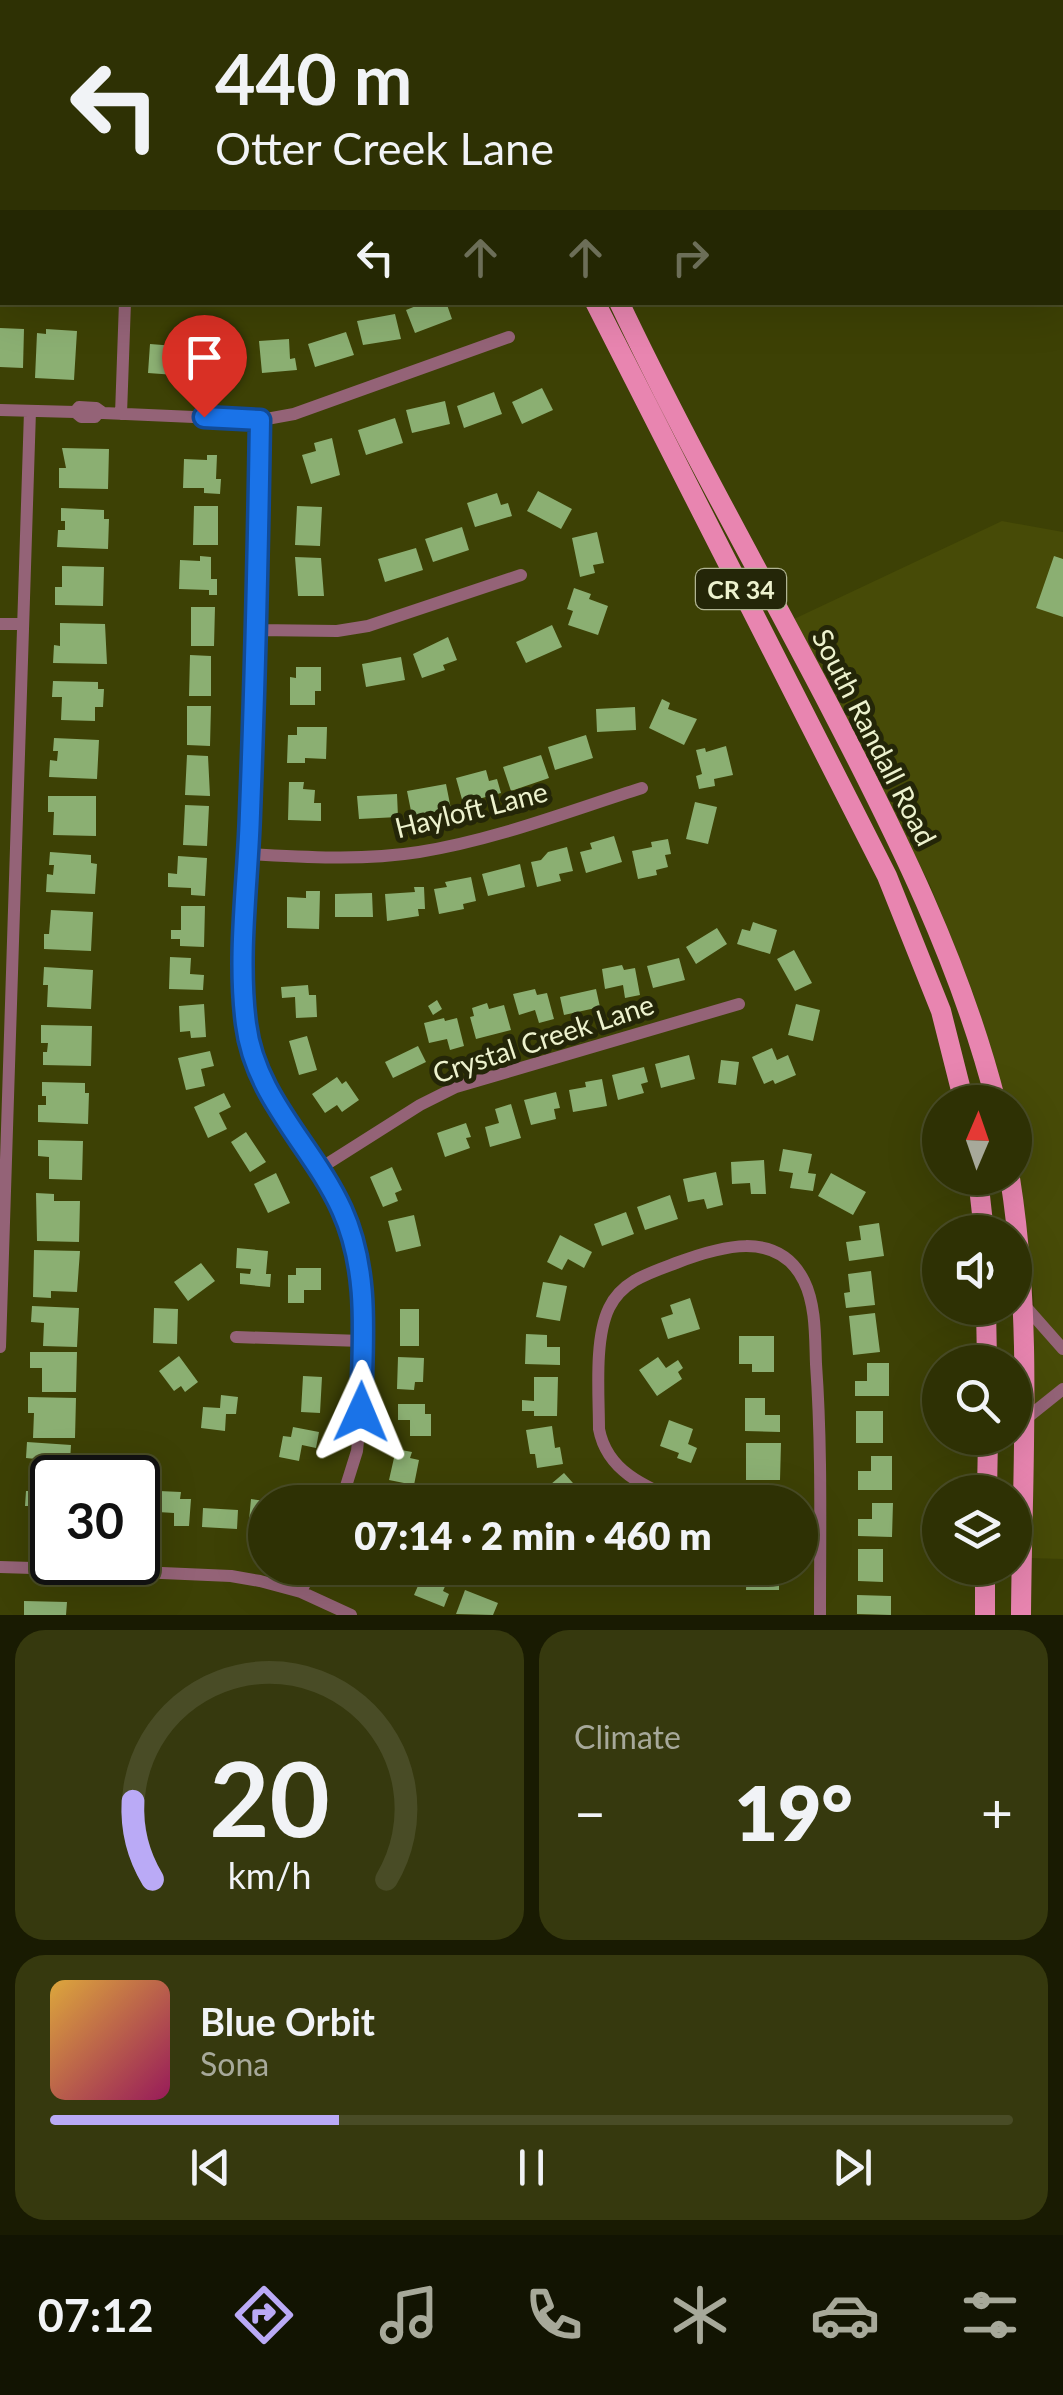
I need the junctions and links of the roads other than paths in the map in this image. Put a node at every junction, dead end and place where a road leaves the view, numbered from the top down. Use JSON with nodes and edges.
{"nodes":[{"id":1,"x":125,"y":305,"type":"edge"},
{"id":2,"x":597,"y":305,"type":"edge"},
{"id":3,"x":621,"y":305,"type":"edge"},
{"id":4,"x":509,"y":337,"type":"dead end"},
{"id":5,"x":0,"y":410,"type":"edge"},
{"id":6,"x":30,"y":411,"type":"junction"},
{"id":7,"x":121,"y":414,"type":"junction"},
{"id":8,"x":260,"y":420,"type":"junction"},
{"id":9,"x":521,"y":575,"type":"dead end"},
{"id":10,"x":0,"y":624,"type":"edge"},
{"id":11,"x":23,"y":624,"type":"junction"},
{"id":12,"x":257,"y":630,"type":"junction"},
{"id":13,"x":642,"y":788,"type":"dead end"},
{"id":14,"x":249,"y":854,"type":"junction"},
{"id":15,"x":739,"y":1004,"type":"dead end"},
{"id":16,"x":960,"y":1085,"type":"edge"},
{"id":17,"x":991,"y":1085,"type":"edge"},
{"id":18,"x":319,"y":1169,"type":"junction"},
{"id":19,"x":1032,"y":1314,"type":"edge"},
{"id":20,"x":236,"y":1337,"type":"dead end"},
{"id":21,"x":362,"y":1341,"type":"junction"},
{"id":22,"x":0,"y":1347,"type":"edge"},
{"id":23,"x":1063,"y":1348,"type":"edge"},
{"id":24,"x":1063,"y":1389,"type":"edge"},
{"id":25,"x":1032,"y":1414,"type":"edge"},
{"id":26,"x":1023,"y":1455,"type":"edge"},
{"id":27,"x":346,"y":1485,"type":"edge"},
{"id":28,"x":646,"y":1485,"type":"edge"},
{"id":29,"x":820,"y":1521,"type":"joint"},
{"id":30,"x":0,"y":1566,"type":"edge"},
{"id":31,"x":30,"y":1566,"type":"edge"},
{"id":32,"x":160,"y":1571,"type":"edge"},
{"id":33,"x":304,"y":1585,"type":"edge"},
{"id":34,"x":986,"y":1585,"type":"edge"},
{"id":35,"x":301,"y":1592,"type":"junction"},
{"id":36,"x":351,"y":1615,"type":"edge"},
{"id":37,"x":820,"y":1615,"type":"edge"},
{"id":38,"x":985,"y":1615,"type":"edge"},
{"id":39,"x":1021,"y":1615,"type":"edge"}],
"edges":[{"from":1,"to":7,"type":"street"},
{"from":2,"to":16,"type":"main road","name":"South Randall Road","number":"CR 34"},
{"from":3,"to":17,"type":"main road","name":"South Randall Road","number":"CR 34"},
{"from":4,"to":8,"type":"street"},
{"from":5,"to":6,"type":"street"},
{"from":6,"to":7,"type":"street"},
{"from":6,"to":11,"type":"street"},
{"from":7,"to":8,"type":"street"},
{"from":8,"to":12,"type":"street"},
{"from":9,"to":12,"type":"street"},
{"from":10,"to":11,"type":"street"},
{"from":11,"to":22,"type":"street"},
{"from":12,"to":14,"type":"street"},
{"from":13,"to":14,"type":"street","name":"Hayloft Lane"},
{"from":14,"to":18,"type":"street"},
{"from":15,"to":18,"type":"street","name":"Crystal Creek Lane"},
{"from":18,"to":21,"type":"street"},
{"from":19,"to":23,"type":"street"},
{"from":20,"to":21,"type":"street"},
{"from":21,"to":27,"type":"street"},
{"from":24,"to":25,"type":"street"},
{"from":26,"to":39,"type":"main road"},
{"from":28,"to":29,"type":"street"},
{"from":29,"to":37,"type":"street"},
{"from":30,"to":31,"type":"street"},
{"from":32,"to":35,"type":"street"},
{"from":33,"to":35,"type":"street"},
{"from":34,"to":38,"type":"main road"},
{"from":35,"to":36,"type":"street"}]}
